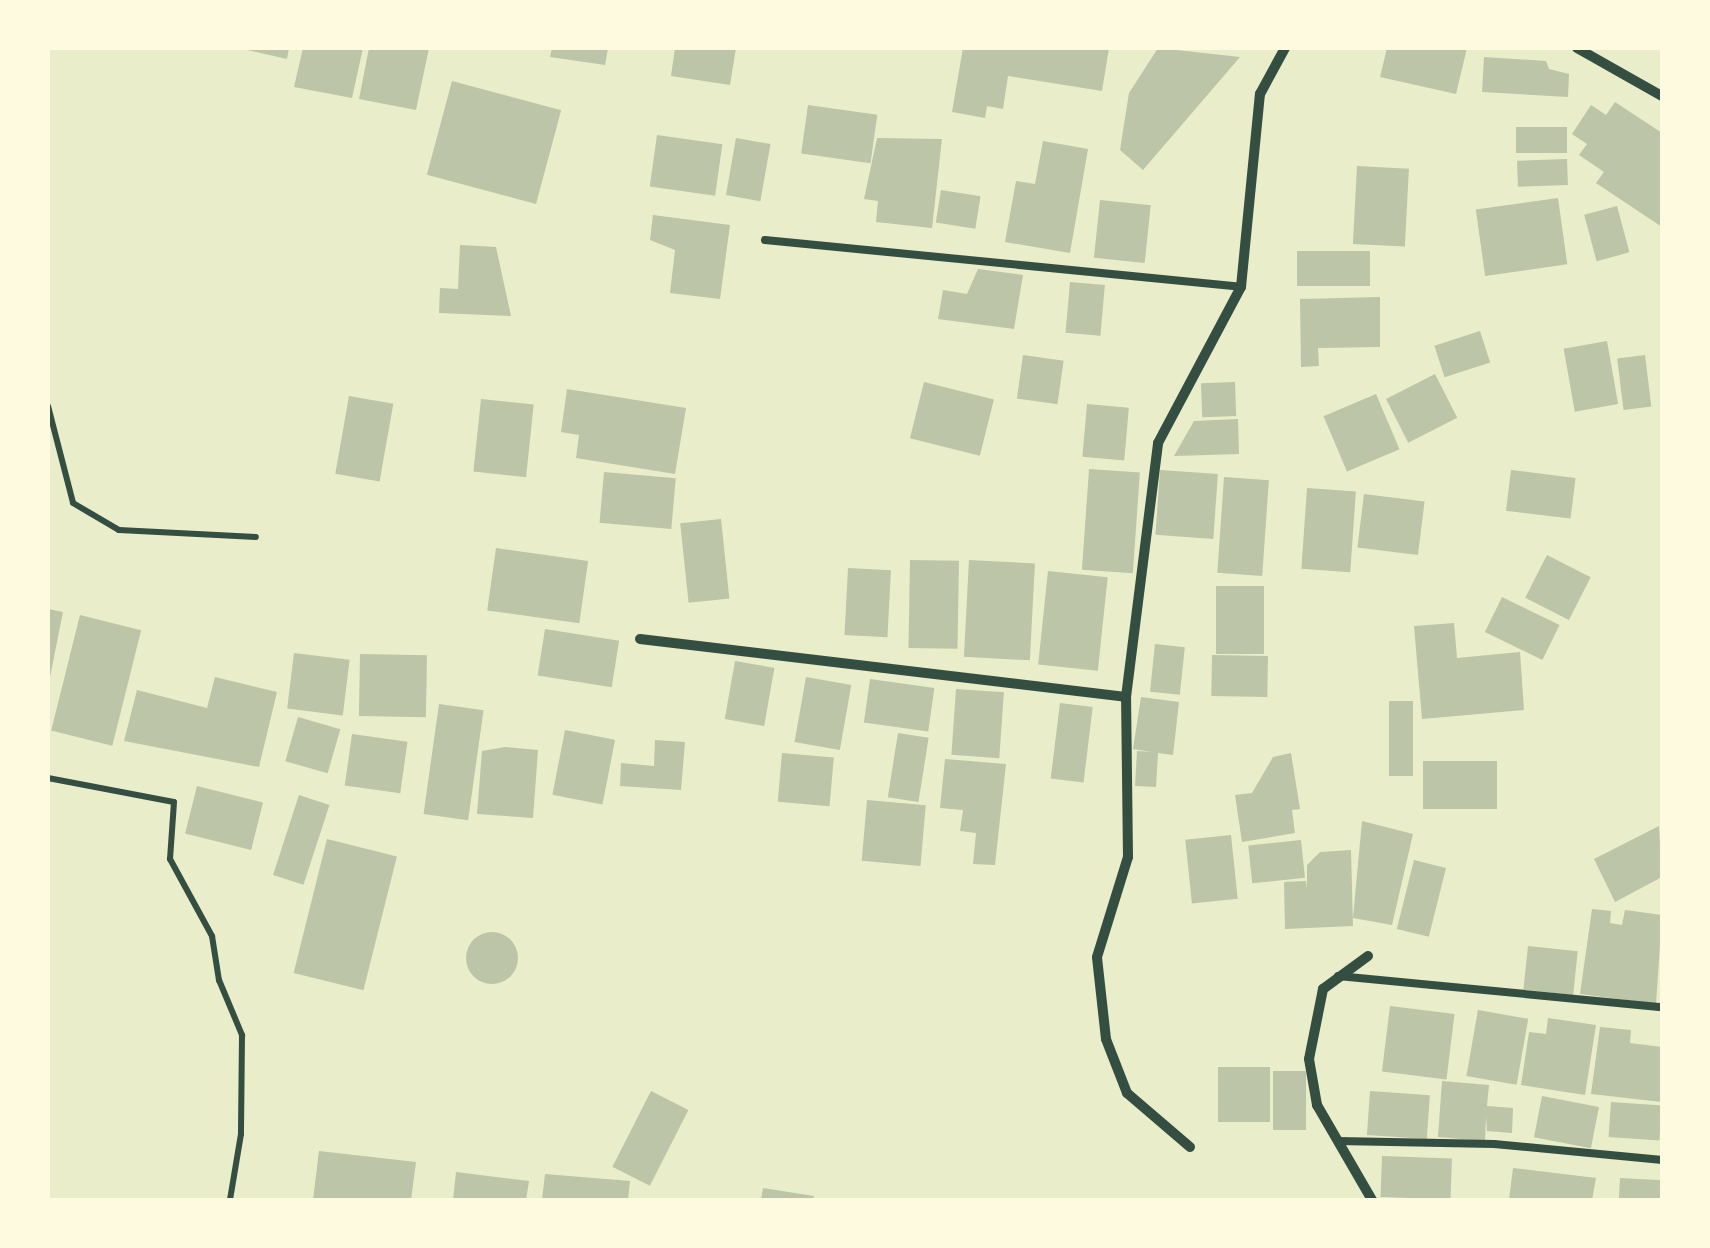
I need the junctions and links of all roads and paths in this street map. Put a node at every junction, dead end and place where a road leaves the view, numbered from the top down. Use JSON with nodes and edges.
{"nodes":[{"id":1,"x":1285,"y":48,"type":"edge"},
{"id":2,"x":1578,"y":48,"type":"edge"},
{"id":3,"x":1662,"y":96,"type":"edge"},
{"id":4,"x":765,"y":240,"type":"dead end"},
{"id":5,"x":1242,"y":287,"type":"junction"},
{"id":6,"x":48,"y":406,"type":"edge"},
{"id":7,"x":256,"y":537,"type":"dead end"},
{"id":8,"x":640,"y":639,"type":"dead end"},
{"id":9,"x":1126,"y":697,"type":"junction"},
{"id":10,"x":48,"y":778,"type":"edge"},
{"id":11,"x":1368,"y":956,"type":"dead end"},
{"id":12,"x":1335,"y":976,"type":"junction"},
{"id":13,"x":1662,"y":1007,"type":"edge"},
{"id":14,"x":1334,"y":1141,"type":"junction"},
{"id":15,"x":1190,"y":1146,"type":"dead end"},
{"id":16,"x":1662,"y":1160,"type":"edge"},
{"id":17,"x":230,"y":1200,"type":"edge"},
{"id":18,"x":1372,"y":1200,"type":"edge"}],
"edges":[{"from":1,"to":5,"type":"street"},
{"from":2,"to":3,"type":"street"},
{"from":4,"to":5,"type":"lane"},
{"from":5,"to":9,"type":"street"},
{"from":6,"to":7,"type":"path"},
{"from":8,"to":9,"type":"street"},
{"from":9,"to":15,"type":"street"},
{"from":10,"to":17,"type":"path"},
{"from":11,"to":12,"type":"street"},
{"from":12,"to":13,"type":"lane"},
{"from":12,"to":14,"type":"street"},
{"from":14,"to":16,"type":"lane"},
{"from":14,"to":18,"type":"street"}]}
